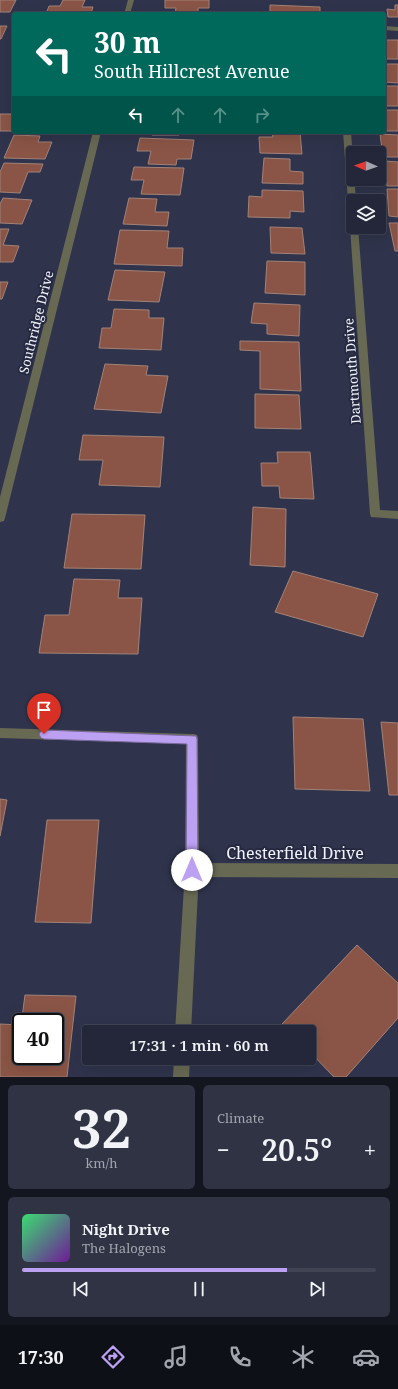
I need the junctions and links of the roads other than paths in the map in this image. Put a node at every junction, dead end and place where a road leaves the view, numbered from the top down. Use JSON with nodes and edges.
{"nodes":[{"id":1,"x":131,"y":0,"type":"edge"},
{"id":2,"x":128,"y":12,"type":"edge"},
{"id":3,"x":386,"y":28,"type":"edge"},
{"id":4,"x":398,"y":29,"type":"edge"},
{"id":5,"x":96,"y":134,"type":"edge"},
{"id":6,"x":347,"y":134,"type":"edge"},
{"id":7,"x":352,"y":194,"type":"edge"},
{"id":8,"x":355,"y":234,"type":"edge"},
{"id":9,"x":398,"y":515,"type":"edge"},
{"id":10,"x":0,"y":518,"type":"edge"},
{"id":11,"x":0,"y":733,"type":"edge"},
{"id":12,"x":192,"y":870,"type":"junction"},
{"id":13,"x":398,"y":871,"type":"edge"},
{"id":14,"x":183,"y":1025,"type":"edge"},
{"id":15,"x":182,"y":1065,"type":"edge"},
{"id":16,"x":181,"y":1077,"type":"edge"}],
"edges":[{"from":1,"to":2,"type":"street"},
{"from":3,"to":4,"type":"street"},
{"from":5,"to":10,"type":"street","name":"Southridge Drive"},
{"from":6,"to":7,"type":"street"},
{"from":8,"to":9,"type":"street","name":"Dartmouth Drive"},
{"from":11,"to":12,"type":"street"},
{"from":12,"to":13,"type":"street","name":"Chesterfield Drive"},
{"from":12,"to":14,"type":"street"},
{"from":15,"to":16,"type":"street"}]}
